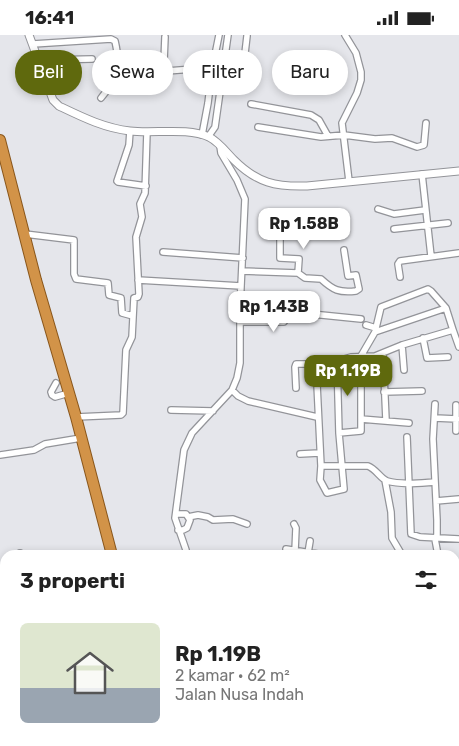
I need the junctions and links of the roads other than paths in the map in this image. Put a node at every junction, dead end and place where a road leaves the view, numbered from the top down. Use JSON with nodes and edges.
{"nodes":[{"id":1,"x":29,"y":35,"type":"edge"},
{"id":2,"x":219,"y":35,"type":"edge"},
{"id":3,"x":228,"y":35,"type":"edge"},
{"id":4,"x":345,"y":35,"type":"edge"},
{"id":5,"x":353,"y":35,"type":"edge"},
{"id":6,"x":166,"y":37,"type":"dead end"},
{"id":7,"x":247,"y":37,"type":"dead end"},
{"id":8,"x":350,"y":42,"type":"junction"},
{"id":9,"x":33,"y":44,"type":"junction"},
{"id":10,"x":35,"y":50,"type":"edge"},
{"id":11,"x":165,"y":50,"type":"edge"},
{"id":12,"x":216,"y":50,"type":"edge"},
{"id":13,"x":226,"y":50,"type":"edge"},
{"id":14,"x":245,"y":50,"type":"edge"},
{"id":15,"x":82,"y":59,"type":"edge"},
{"id":16,"x":92,"y":59,"type":"dead end"},
{"id":17,"x":51,"y":95,"type":"edge"},
{"id":18,"x":209,"y":95,"type":"edge"},
{"id":19,"x":220,"y":95,"type":"edge"},
{"id":20,"x":101,"y":98,"type":"dead end"},
{"id":21,"x":251,"y":104,"type":"dead end"},
{"id":22,"x":426,"y":123,"type":"dead end"},
{"id":23,"x":258,"y":127,"type":"dead end"},
{"id":24,"x":130,"y":131,"type":"junction"},
{"id":25,"x":147,"y":132,"type":"junction"},
{"id":26,"x":344,"y":135,"type":"junction"},
{"id":27,"x":205,"y":136,"type":"junction"},
{"id":28,"x":328,"y":136,"type":"junction"},
{"id":29,"x":0,"y":144,"type":"edge"},
{"id":30,"x":220,"y":146,"type":"junction"},
{"id":31,"x":459,"y":171,"type":"edge"},
{"id":32,"x":422,"y":174,"type":"junction"},
{"id":33,"x":349,"y":181,"type":"junction"},
{"id":34,"x":146,"y":186,"type":"junction"},
{"id":35,"x":378,"y":209,"type":"dead end"},
{"id":36,"x":426,"y":210,"type":"junction"},
{"id":37,"x":448,"y":223,"type":"dead end"},
{"id":38,"x":429,"y":225,"type":"junction"},
{"id":39,"x":394,"y":229,"type":"dead end"},
{"id":40,"x":24,"y":234,"type":"junction"},
{"id":41,"x":280,"y":236,"type":"dead end"},
{"id":42,"x":344,"y":250,"type":"dead end"},
{"id":43,"x":163,"y":252,"type":"dead end"},
{"id":44,"x":459,"y":253,"type":"edge"},
{"id":45,"x":431,"y":256,"type":"junction"},
{"id":46,"x":243,"y":258,"type":"junction"},
{"id":47,"x":242,"y":271,"type":"junction"},
{"id":48,"x":298,"y":273,"type":"junction"},
{"id":49,"x":400,"y":277,"type":"dead end"},
{"id":50,"x":138,"y":280,"type":"junction"},
{"id":51,"x":241,"y":286,"type":"junction"},
{"id":52,"x":121,"y":298,"type":"junction"},
{"id":53,"x":134,"y":298,"type":"junction"},
{"id":54,"x":446,"y":308,"type":"junction"},
{"id":55,"x":133,"y":316,"type":"junction"},
{"id":56,"x":361,"y":319,"type":"dead end"},
{"id":57,"x":240,"y":323,"type":"junction"},
{"id":58,"x":372,"y":328,"type":"junction"},
{"id":59,"x":453,"y":330,"type":"junction"},
{"id":60,"x":423,"y":338,"type":"junction"},
{"id":61,"x":402,"y":345,"type":"junction"},
{"id":62,"x":459,"y":347,"type":"edge"},
{"id":63,"x":383,"y":353,"type":"junction"},
{"id":64,"x":361,"y":356,"type":"junction"},
{"id":65,"x":448,"y":357,"type":"dead end"},
{"id":66,"x":337,"y":361,"type":"junction"},
{"id":67,"x":316,"y":364,"type":"junction"},
{"id":68,"x":404,"y":370,"type":"dead end"},
{"id":69,"x":56,"y":383,"type":"dead end"},
{"id":70,"x":296,"y":388,"type":"dead end"},
{"id":71,"x":232,"y":389,"type":"junction"},
{"id":72,"x":422,"y":391,"type":"dead end"},
{"id":73,"x":384,"y":392,"type":"junction"},
{"id":74,"x":69,"y":393,"type":"junction"},
{"id":75,"x":435,"y":404,"type":"dead end"},
{"id":76,"x":456,"y":405,"type":"dead end"},
{"id":77,"x":171,"y":409,"type":"dead end"},
{"id":78,"x":213,"y":411,"type":"junction"},
{"id":79,"x":76,"y":417,"type":"junction"},
{"id":80,"x":317,"y":417,"type":"junction"},
{"id":81,"x":435,"y":418,"type":"junction"},
{"id":82,"x":361,"y":419,"type":"junction"},
{"id":83,"x":457,"y":419,"type":"junction"},
{"id":84,"x":386,"y":420,"type":"junction"},
{"id":85,"x":409,"y":423,"type":"dead end"},
{"id":86,"x":456,"y":431,"type":"dead end"},
{"id":87,"x":339,"y":433,"type":"junction"},
{"id":88,"x":406,"y":437,"type":"dead end"},
{"id":89,"x":81,"y":438,"type":"junction"},
{"id":90,"x":319,"y":453,"type":"junction"},
{"id":91,"x":300,"y":454,"type":"dead end"},
{"id":92,"x":0,"y":455,"type":"edge"},
{"id":93,"x":342,"y":465,"type":"junction"},
{"id":94,"x":320,"y":466,"type":"junction"},
{"id":95,"x":385,"y":480,"type":"junction"},
{"id":96,"x":434,"y":482,"type":"junction"},
{"id":97,"x":410,"y":484,"type":"junction"},
{"id":98,"x":459,"y":499,"type":"edge"},
{"id":99,"x":436,"y":501,"type":"junction"},
{"id":100,"x":176,"y":514,"type":"junction"},
{"id":101,"x":188,"y":517,"type":"junction"},
{"id":102,"x":247,"y":524,"type":"dead end"},
{"id":103,"x":294,"y":524,"type":"dead end"},
{"id":104,"x":178,"y":530,"type":"junction"},
{"id":105,"x":436,"y":539,"type":"junction"},
{"id":106,"x":459,"y":539,"type":"edge"},
{"id":107,"x":310,"y":541,"type":"dead end"},
{"id":108,"x":286,"y":549,"type":"dead end"},
{"id":109,"x":111,"y":550,"type":"edge"},
{"id":110,"x":185,"y":550,"type":"edge"},
{"id":111,"x":290,"y":550,"type":"edge"},
{"id":112,"x":294,"y":550,"type":"edge"},
{"id":113,"x":308,"y":550,"type":"edge"},
{"id":114,"x":399,"y":550,"type":"edge"},
{"id":115,"x":437,"y":550,"type":"edge"}],
"edges":[{"from":1,"to":9,"type":"street"},
{"from":2,"to":12,"type":"street"},
{"from":3,"to":13,"type":"street"},
{"from":4,"to":8,"type":"street"},
{"from":5,"to":8,"type":"street"},
{"from":6,"to":11,"type":"street"},
{"from":7,"to":14,"type":"street"},
{"from":8,"to":26,"type":"street"},
{"from":9,"to":10,"type":"street"},
{"from":9,"to":20,"type":"street"},
{"from":15,"to":16,"type":"street"},
{"from":17,"to":24,"type":"street"},
{"from":18,"to":27,"type":"street"},
{"from":19,"to":27,"type":"street"},
{"from":21,"to":28,"type":"street"},
{"from":22,"to":26,"type":"street"},
{"from":23,"to":28,"type":"street"},
{"from":24,"to":25,"type":"street"},
{"from":24,"to":34,"type":"street"},
{"from":25,"to":27,"type":"street"},
{"from":25,"to":34,"type":"street"},
{"from":26,"to":28,"type":"street"},
{"from":26,"to":33,"type":"street"},
{"from":27,"to":30,"type":"street"},
{"from":29,"to":40,"type":"highway"},
{"from":30,"to":33,"type":"street"},
{"from":30,"to":46,"type":"street"},
{"from":31,"to":32,"type":"street"},
{"from":32,"to":33,"type":"street"},
{"from":32,"to":36,"type":"street"},
{"from":34,"to":50,"type":"street"},
{"from":35,"to":36,"type":"street"},
{"from":36,"to":38,"type":"street"},
{"from":37,"to":38,"type":"street"},
{"from":38,"to":39,"type":"street"},
{"from":38,"to":45,"type":"street"},
{"from":40,"to":52,"type":"street"},
{"from":40,"to":74,"type":"highway"},
{"from":41,"to":48,"type":"street"},
{"from":42,"to":48,"type":"street"},
{"from":43,"to":46,"type":"street"},
{"from":44,"to":45,"type":"street"},
{"from":45,"to":49,"type":"street"},
{"from":46,"to":47,"type":"street"},
{"from":47,"to":48,"type":"street"},
{"from":47,"to":51,"type":"street"},
{"from":50,"to":51,"type":"street"},
{"from":50,"to":53,"type":"street"},
{"from":51,"to":57,"type":"street"},
{"from":52,"to":53,"type":"street"},
{"from":52,"to":55,"type":"street"},
{"from":53,"to":55,"type":"street"},
{"from":54,"to":58,"type":"street"},
{"from":54,"to":58,"type":"street"},
{"from":54,"to":59,"type":"street"},
{"from":55,"to":79,"type":"street"},
{"from":56,"to":57,"type":"street"},
{"from":57,"to":71,"type":"street"},
{"from":58,"to":64,"type":"street"},
{"from":59,"to":60,"type":"street"},
{"from":59,"to":62,"type":"street"},
{"from":60,"to":61,"type":"street"},
{"from":60,"to":65,"type":"street"},
{"from":61,"to":63,"type":"street"},
{"from":61,"to":68,"type":"street"},
{"from":63,"to":64,"type":"street"},
{"from":63,"to":73,"type":"street"},
{"from":64,"to":66,"type":"street"},
{"from":64,"to":82,"type":"street"},
{"from":66,"to":67,"type":"street"},
{"from":66,"to":87,"type":"street"},
{"from":67,"to":70,"type":"street"},
{"from":67,"to":80,"type":"street"},
{"from":69,"to":74,"type":"street"},
{"from":71,"to":78,"type":"street"},
{"from":71,"to":80,"type":"street"},
{"from":72,"to":73,"type":"street"},
{"from":73,"to":84,"type":"street"},
{"from":74,"to":79,"type":"highway"},
{"from":75,"to":81,"type":"street"},
{"from":76,"to":83,"type":"street"},
{"from":77,"to":78,"type":"street"},
{"from":78,"to":100,"type":"street"},
{"from":79,"to":89,"type":"highway"},
{"from":80,"to":90,"type":"street"},
{"from":81,"to":83,"type":"street"},
{"from":81,"to":96,"type":"street"},
{"from":82,"to":84,"type":"street"},
{"from":82,"to":87,"type":"street"},
{"from":83,"to":86,"type":"street"},
{"from":84,"to":85,"type":"street"},
{"from":87,"to":93,"type":"street"},
{"from":88,"to":97,"type":"street"},
{"from":89,"to":92,"type":"street"},
{"from":89,"to":109,"type":"highway"},
{"from":90,"to":91,"type":"street"},
{"from":90,"to":94,"type":"street"},
{"from":93,"to":94,"type":"street"},
{"from":93,"to":94,"type":"street"},
{"from":93,"to":95,"type":"street"},
{"from":95,"to":97,"type":"street"},
{"from":95,"to":114,"type":"street"},
{"from":96,"to":97,"type":"street"},
{"from":96,"to":99,"type":"street"},
{"from":97,"to":105,"type":"street"},
{"from":98,"to":99,"type":"street"},
{"from":99,"to":105,"type":"street"},
{"from":100,"to":101,"type":"street"},
{"from":100,"to":104,"type":"street"},
{"from":101,"to":102,"type":"street"},
{"from":101,"to":104,"type":"street"},
{"from":103,"to":112,"type":"street"},
{"from":104,"to":110,"type":"street"},
{"from":105,"to":106,"type":"street"},
{"from":105,"to":115,"type":"street"},
{"from":107,"to":113,"type":"street"},
{"from":108,"to":111,"type":"street"}]}
